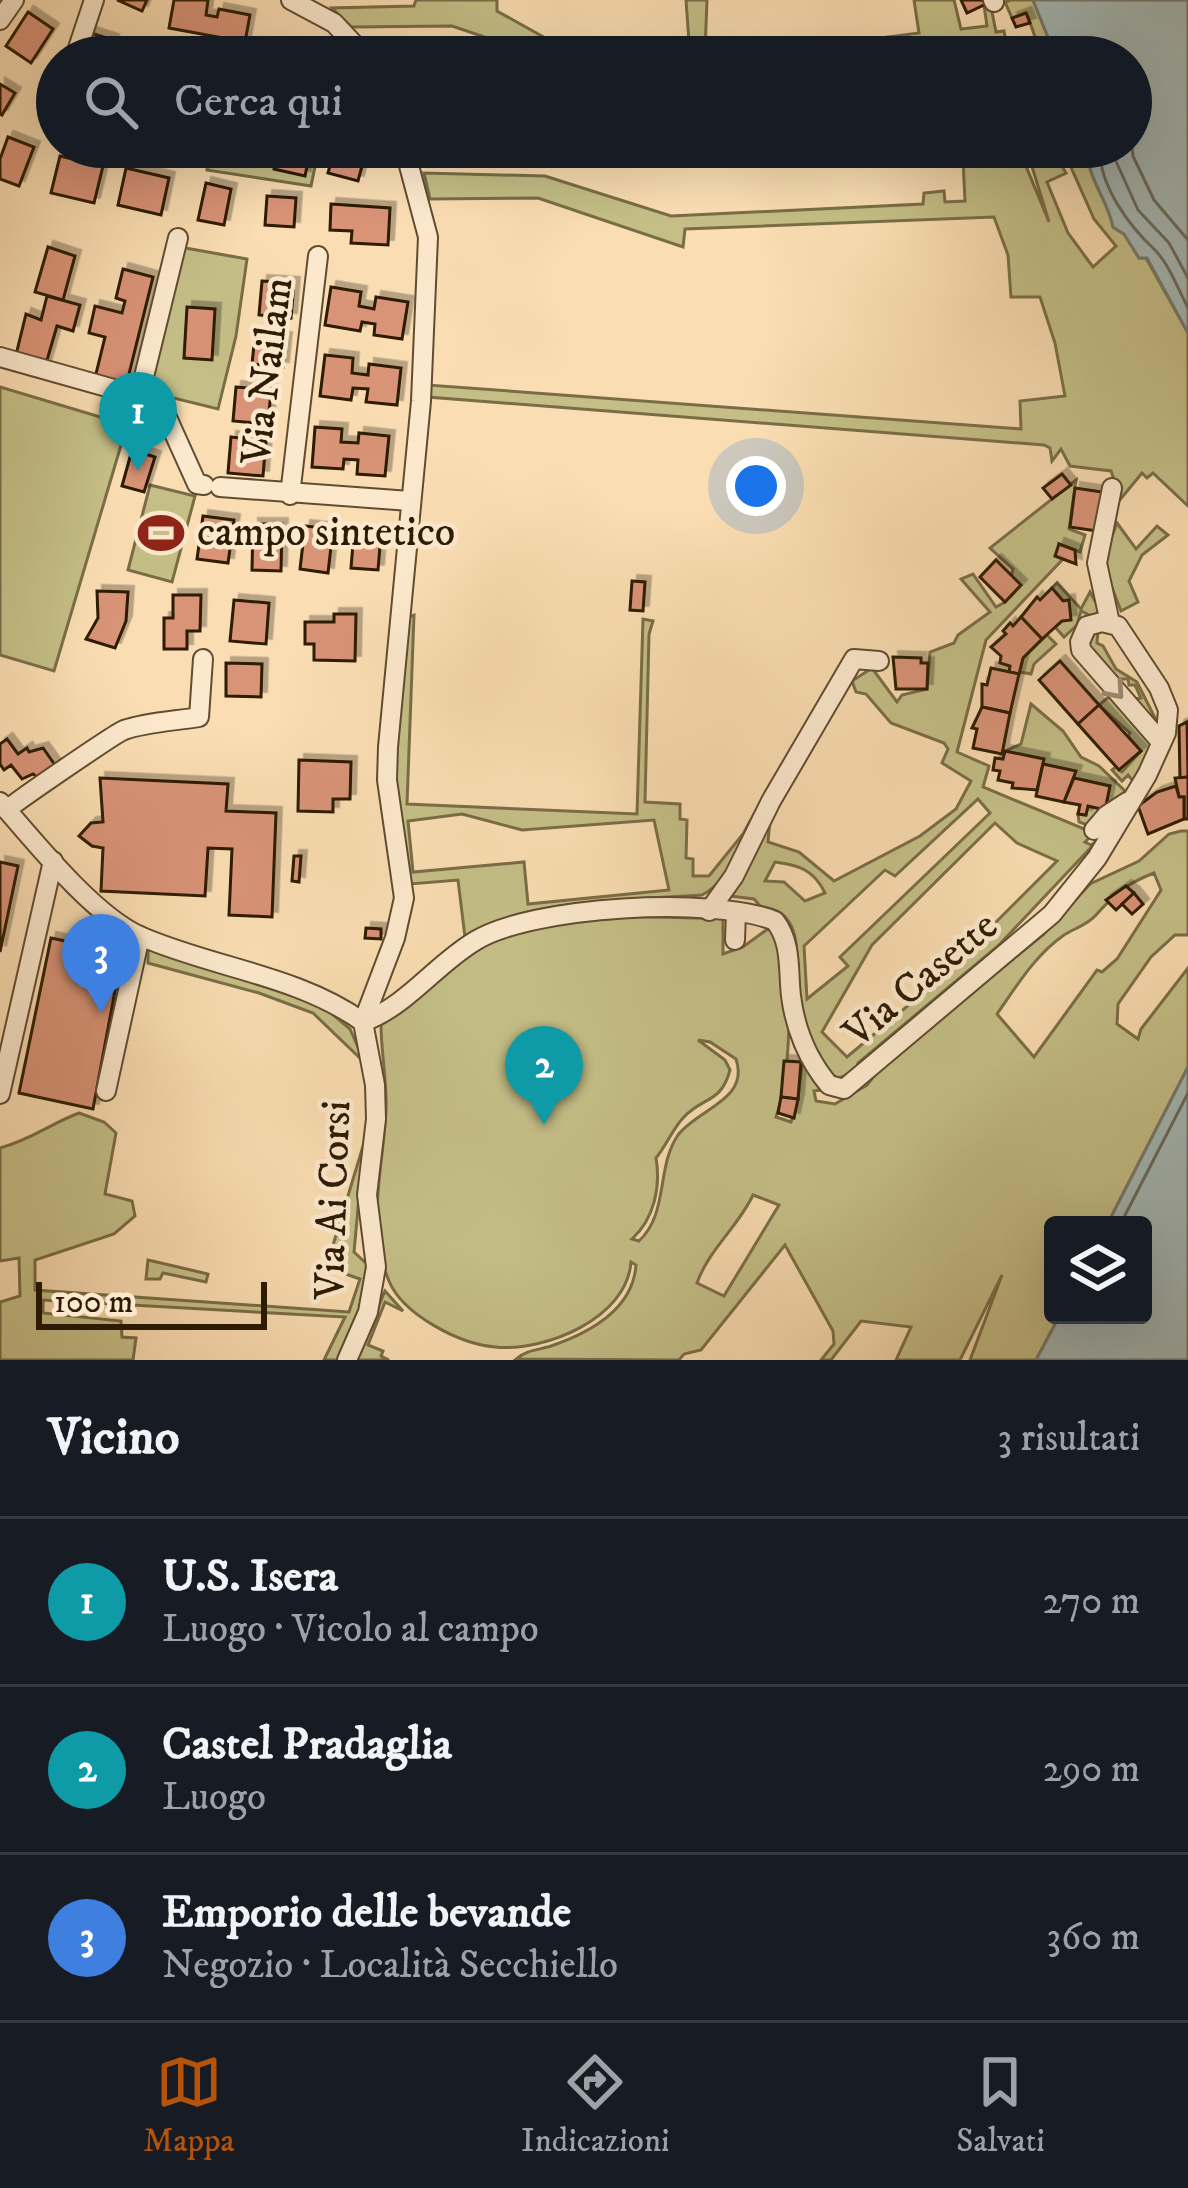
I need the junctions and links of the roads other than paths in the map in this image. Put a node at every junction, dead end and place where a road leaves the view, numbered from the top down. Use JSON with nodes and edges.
{"nodes":[{"id":1,"x":14,"y":0,"type":"edge"},
{"id":2,"x":94,"y":0,"type":"edge"},
{"id":3,"x":291,"y":0,"type":"edge"},
{"id":4,"x":0,"y":20,"type":"edge"},
{"id":5,"x":82,"y":36,"type":"edge"},
{"id":6,"x":346,"y":36,"type":"edge"},
{"id":7,"x":410,"y":168,"type":"edge"},
{"id":8,"x":178,"y":238,"type":"dead end"},
{"id":9,"x":318,"y":256,"type":"dead end"},
{"id":10,"x":0,"y":356,"type":"edge"},
{"id":11,"x":139,"y":398,"type":"junction"},
{"id":12,"x":1112,"y":488,"type":"dead end"},
{"id":13,"x":290,"y":495,"type":"junction"},
{"id":14,"x":410,"y":501,"type":"junction"},
{"id":15,"x":1110,"y":623,"type":"junction"},
{"id":16,"x":203,"y":659,"type":"dead end"},
{"id":17,"x":879,"y":661,"type":"dead end"},
{"id":18,"x":1178,"y":717,"type":"edge"},
{"id":19,"x":1161,"y":742,"type":"junction"},
{"id":20,"x":1132,"y":800,"type":"junction"},
{"id":21,"x":4,"y":806,"type":"edge"},
{"id":22,"x":1094,"y":830,"type":"dead end"},
{"id":23,"x":53,"y":861,"type":"junction"},
{"id":24,"x":709,"y":911,"type":"junction"},
{"id":25,"x":736,"y":912,"type":"junction"},
{"id":26,"x":140,"y":936,"type":"junction"},
{"id":27,"x":735,"y":940,"type":"dead end"},
{"id":28,"x":9,"y":1019,"type":"edge"},
{"id":29,"x":366,"y":1031,"type":"junction"},
{"id":30,"x":106,"y":1090,"type":"dead end"},
{"id":31,"x":0,"y":1094,"type":"edge"},
{"id":32,"x":347,"y":1360,"type":"edge"}],
"edges":[{"from":1,"to":4,"type":"street"},
{"from":2,"to":5,"type":"street"},
{"from":3,"to":6,"type":"street"},
{"from":7,"to":14,"type":"street"},
{"from":8,"to":11,"type":"street"},
{"from":9,"to":13,"type":"street","name":"Via Nailam"},
{"from":10,"to":11,"type":"street"},
{"from":11,"to":13,"type":"street","name":"Via Nailam"},
{"from":12,"to":15,"type":"street"},
{"from":13,"to":14,"type":"street","name":"Via Nailam"},
{"from":14,"to":29,"type":"street"},
{"from":15,"to":18,"type":"street","name":"Via Casette"},
{"from":15,"to":19,"type":"street","one_way":true},
{"from":16,"to":21,"type":"street"},
{"from":17,"to":24,"type":"street"},
{"from":18,"to":19,"type":"street","name":"Via Casette"},
{"from":19,"to":20,"type":"street","name":"Via Casette"},
{"from":20,"to":22,"type":"street"},
{"from":20,"to":25,"type":"street","name":"Via Casette"},
{"from":21,"to":23,"type":"street"},
{"from":23,"to":26,"type":"street"},
{"from":23,"to":28,"type":"street"},
{"from":24,"to":25,"type":"street","name":"Via Casette"},
{"from":24,"to":29,"type":"street","name":"Via Casette"},
{"from":25,"to":27,"type":"street"},
{"from":26,"to":29,"type":"street"},
{"from":26,"to":30,"type":"street"},
{"from":28,"to":31,"type":"street"},
{"from":29,"to":32,"type":"street","name":"Via Ai Corsi"}]}
